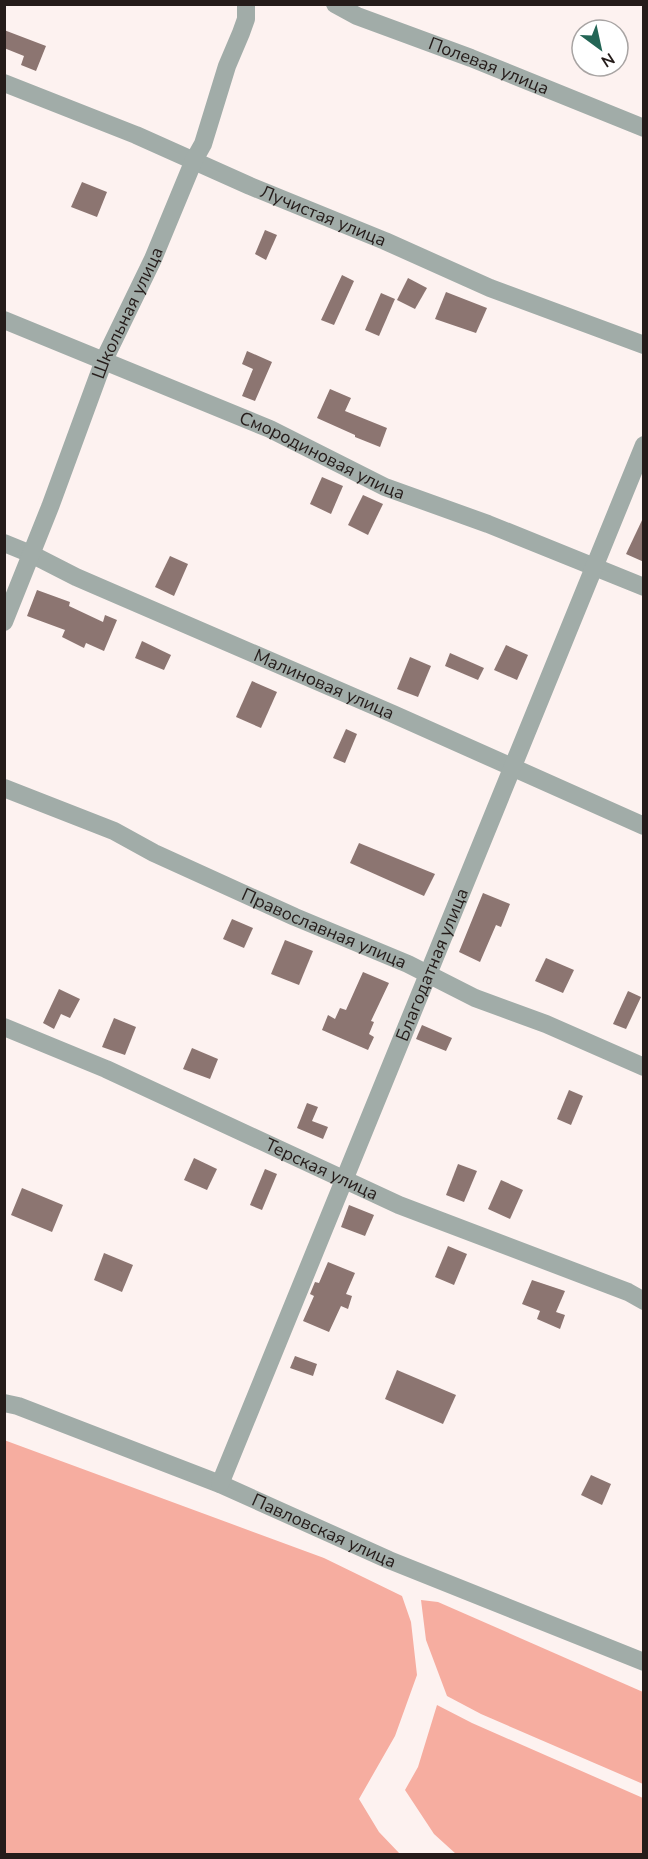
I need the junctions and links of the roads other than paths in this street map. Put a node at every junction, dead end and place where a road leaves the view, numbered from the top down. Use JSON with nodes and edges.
{"nodes":[{"id":1,"x":246,"y":4,"type":"edge"},
{"id":2,"x":334,"y":4,"type":"edge"},
{"id":3,"x":4,"y":83,"type":"edge"},
{"id":4,"x":644,"y":128,"type":"edge"},
{"id":5,"x":194,"y":160,"type":"junction"},
{"id":6,"x":4,"y":320,"type":"edge"},
{"id":7,"x":644,"y":345,"type":"edge"},
{"id":8,"x":104,"y":360,"type":"junction"},
{"id":9,"x":644,"y":445,"type":"edge"},
{"id":10,"x":4,"y":543,"type":"edge"},
{"id":11,"x":31,"y":554,"type":"junction"},
{"id":12,"x":594,"y":566,"type":"junction"},
{"id":13,"x":644,"y":586,"type":"edge"},
{"id":14,"x":4,"y":622,"type":"edge"},
{"id":15,"x":512,"y":767,"type":"junction"},
{"id":16,"x":4,"y":788,"type":"edge"},
{"id":17,"x":644,"y":826,"type":"edge"},
{"id":18,"x":428,"y":973,"type":"junction"},
{"id":19,"x":4,"y":1027,"type":"edge"},
{"id":20,"x":644,"y":1067,"type":"edge"},
{"id":21,"x":344,"y":1179,"type":"junction"},
{"id":22,"x":644,"y":1300,"type":"edge"},
{"id":23,"x":4,"y":1403,"type":"edge"},
{"id":24,"x":220,"y":1484,"type":"junction"},
{"id":25,"x":644,"y":1662,"type":"edge"}],
"edges":[{"from":1,"to":5,"type":"street","name":"Школьная улица"},
{"from":2,"to":4,"type":"street","name":"Полевая улица"},
{"from":3,"to":5,"type":"street","name":"Лучистая улица"},
{"from":5,"to":7,"type":"street","name":"Лучистая улица"},
{"from":5,"to":8,"type":"street","name":"Школьная улица"},
{"from":6,"to":8,"type":"street","name":"Смородиновая улица"},
{"from":8,"to":11,"type":"street","name":"Школьная улица"},
{"from":8,"to":12,"type":"street","name":"Смородиновая улица"},
{"from":9,"to":12,"type":"street","name":"Благодатная улица"},
{"from":10,"to":11,"type":"street","name":"Малиновая улица"},
{"from":11,"to":14,"type":"street","name":"Школьная улица"},
{"from":11,"to":15,"type":"street","name":"Малиновая улица"},
{"from":12,"to":13,"type":"street","name":"Смородиновая улица"},
{"from":12,"to":15,"type":"street","name":"Благодатная улица"},
{"from":15,"to":17,"type":"street","name":"Малиновая улица"},
{"from":15,"to":18,"type":"street","name":"Благодатная улица"},
{"from":16,"to":18,"type":"street","name":"Православная улица"},
{"from":18,"to":20,"type":"street","name":"Православная улица"},
{"from":18,"to":21,"type":"street","name":"Благодатная улица"},
{"from":19,"to":21,"type":"street","name":"Терская улица"},
{"from":21,"to":22,"type":"street","name":"Терская улица"},
{"from":21,"to":24,"type":"street","name":"Благодатная улица"},
{"from":23,"to":24,"type":"street","name":"Павловская улица"},
{"from":24,"to":25,"type":"street","name":"Павловская улица"}]}
